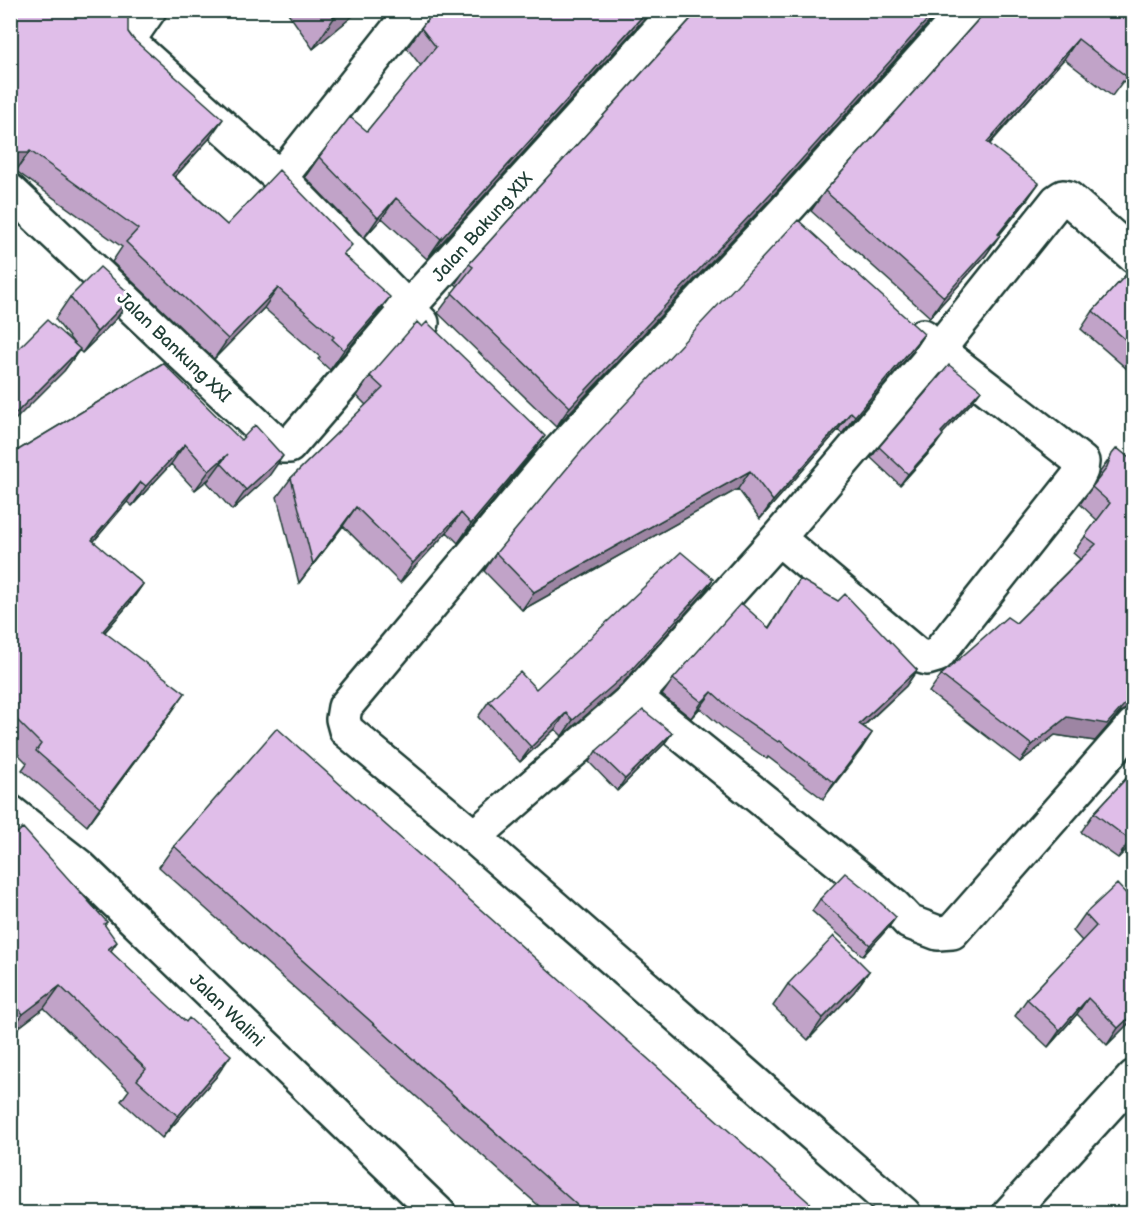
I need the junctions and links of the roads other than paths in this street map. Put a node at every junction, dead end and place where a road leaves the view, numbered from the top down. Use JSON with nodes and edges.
{"nodes":[{"id":1,"x":149,"y":10,"type":"edge"},
{"id":2,"x":413,"y":10,"type":"edge"},
{"id":3,"x":678,"y":10,"type":"edge"},
{"id":4,"x":966,"y":10,"type":"edge"},
{"id":5,"x":280,"y":178,"type":"junction"},
{"id":6,"x":10,"y":191,"type":"edge"},
{"id":7,"x":1134,"y":256,"type":"edge"},
{"id":8,"x":407,"y":309,"type":"junction"},
{"id":9,"x":905,"y":320,"type":"edge"},
{"id":10,"x":440,"y":341,"type":"edge"},
{"id":11,"x":938,"y":350,"type":"junction"},
{"id":12,"x":289,"y":446,"type":"joint"},
{"id":13,"x":778,"y":538,"type":"junction"},
{"id":14,"x":635,"y":697,"type":"junction"},
{"id":15,"x":1134,"y":725,"type":"edge"},
{"id":16,"x":10,"y":812,"type":"edge"},
{"id":17,"x":474,"y":837,"type":"junction"},
{"id":18,"x":1134,"y":1077,"type":"edge"},
{"id":19,"x":424,"y":1209,"type":"edge"},
{"id":20,"x":904,"y":1214,"type":"edge"},
{"id":21,"x":1009,"y":1214,"type":"edge"}],
"edges":[{"from":1,"to":5,"type":"street"},
{"from":2,"to":5,"type":"street"},
{"from":3,"to":8,"type":"street","name":"Jalan Bakung XIX"},
{"from":4,"to":17,"type":"street"},
{"from":5,"to":8,"type":"street"},
{"from":6,"to":12,"type":"street","name":"Jalan Bankung XXI"},
{"from":7,"to":11,"type":"street"},
{"from":8,"to":10,"type":"street"},
{"from":8,"to":12,"type":"street","name":"Jalan Bakung XIX"},
{"from":9,"to":11,"type":"street"},
{"from":11,"to":13,"type":"street"},
{"from":11,"to":13,"type":"street"},
{"from":13,"to":14,"type":"street"},
{"from":14,"to":15,"type":"street"},
{"from":14,"to":17,"type":"street"},
{"from":16,"to":19,"type":"street","name":"Jalan Walini"},
{"from":17,"to":20,"type":"street"},
{"from":18,"to":21,"type":"street"}]}
